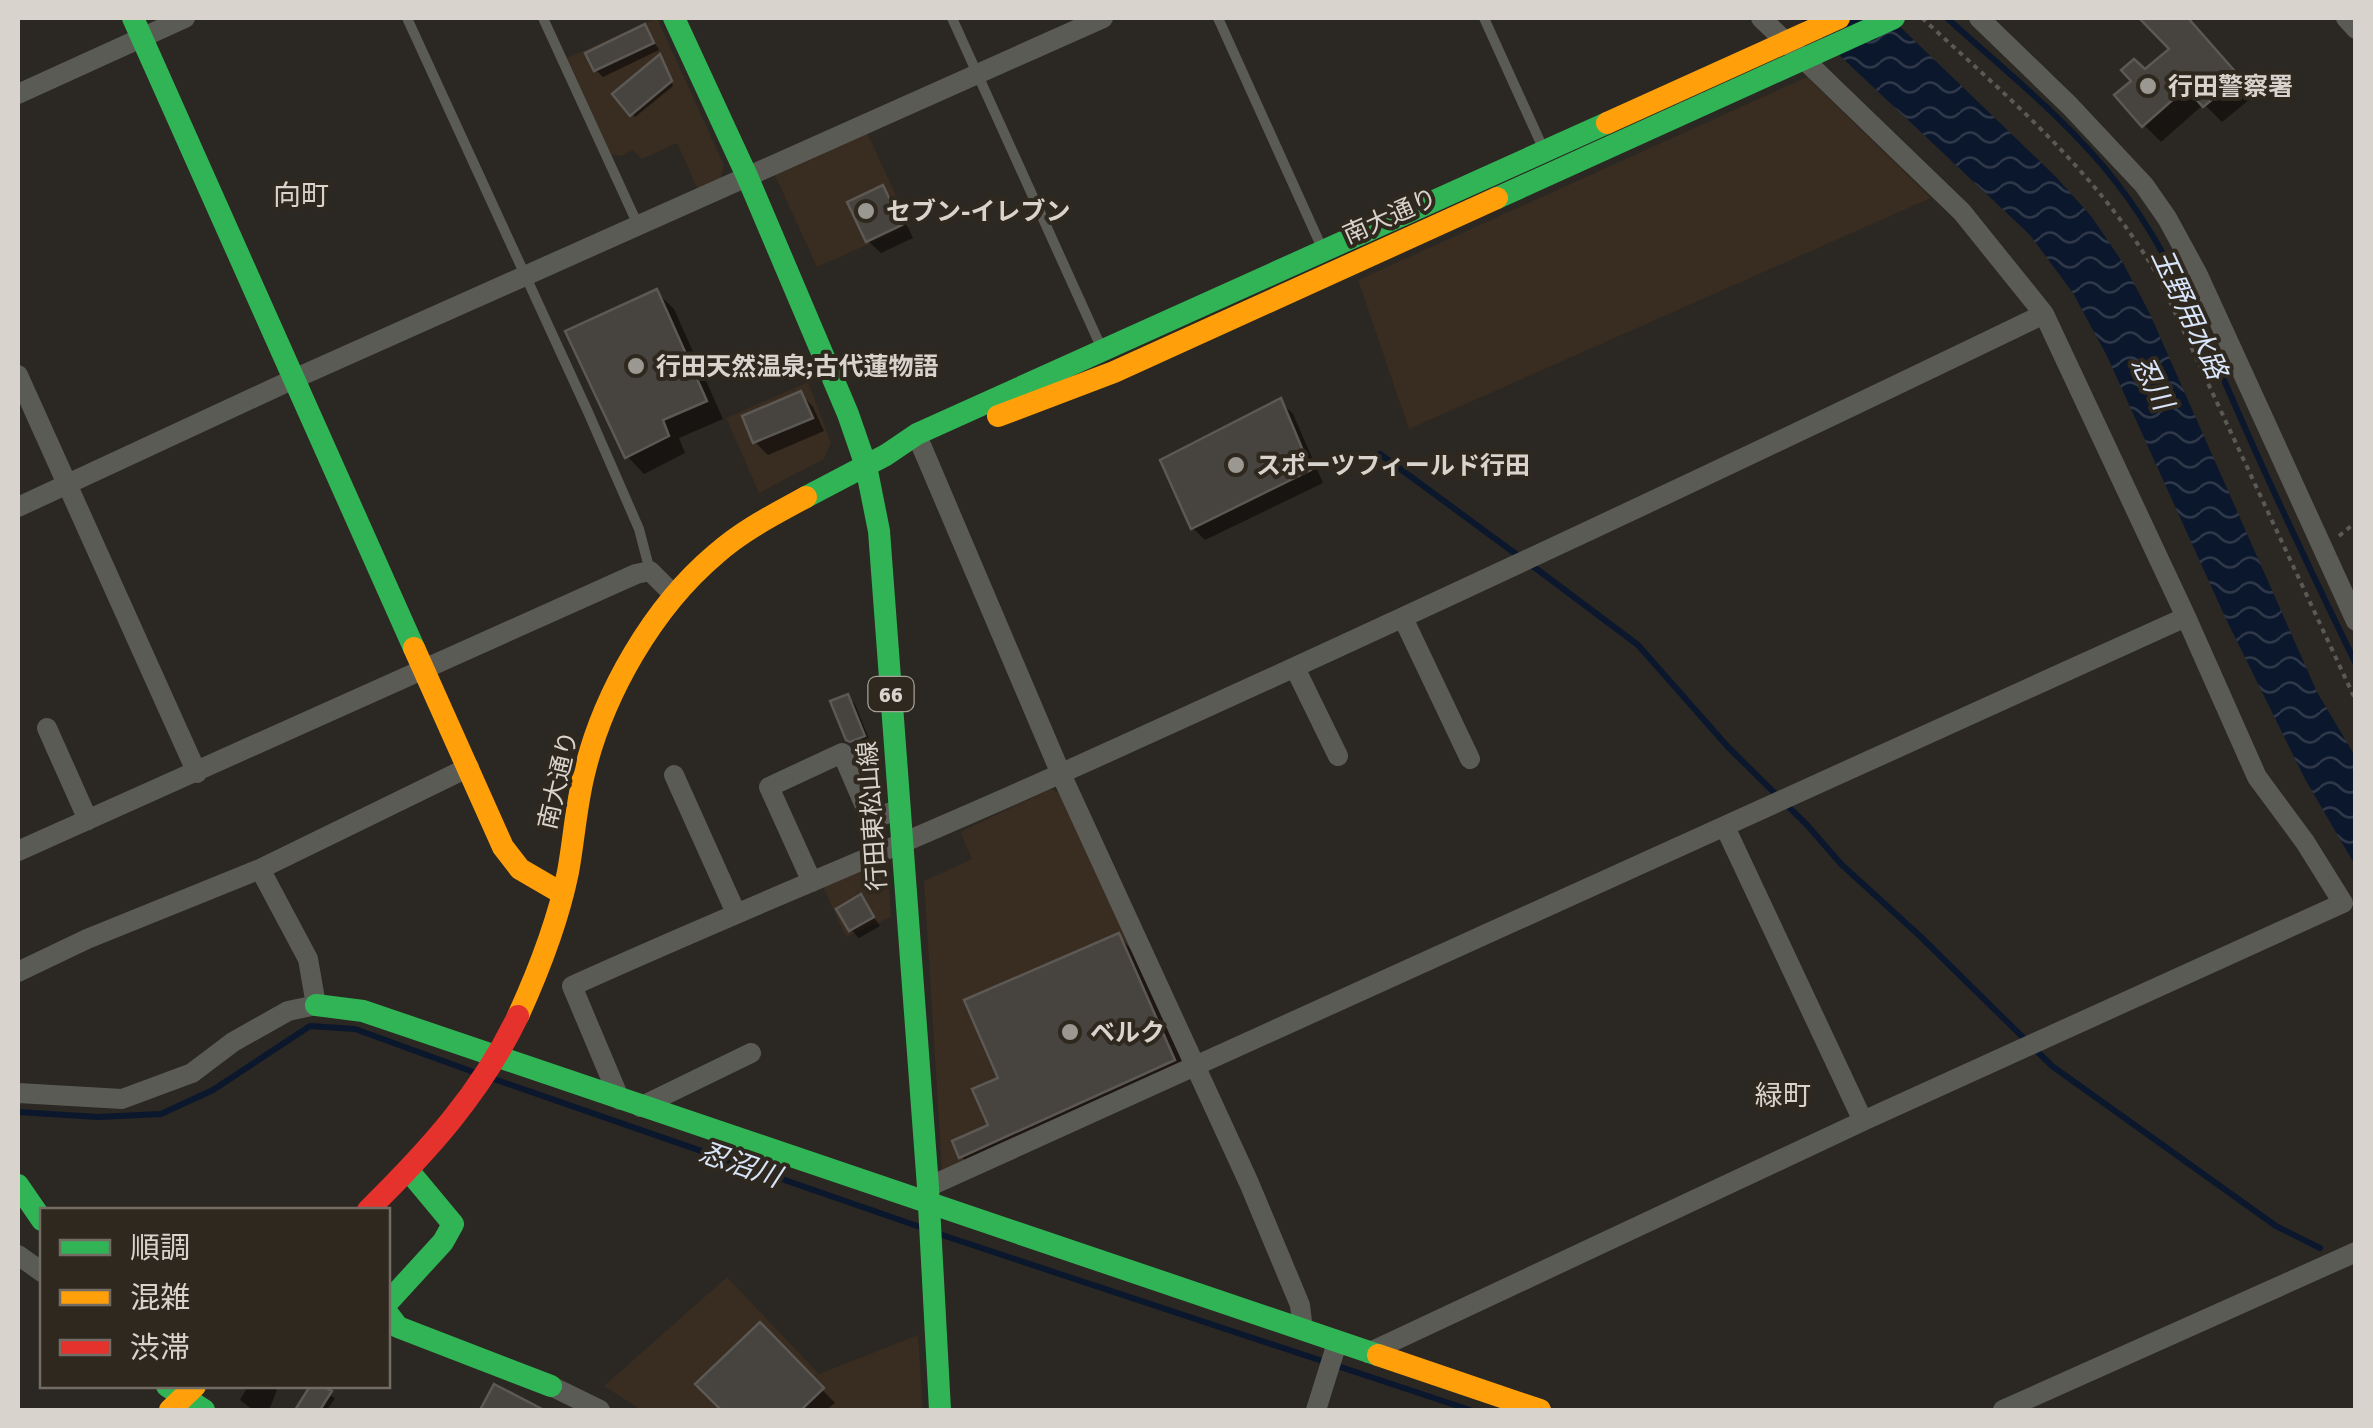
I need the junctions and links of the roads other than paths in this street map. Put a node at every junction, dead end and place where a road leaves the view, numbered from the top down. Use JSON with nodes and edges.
{"nodes":[{"id":1,"x":186,"y":18,"type":"edge"},
{"id":2,"x":407,"y":18,"type":"edge"},
{"id":3,"x":544,"y":18,"type":"edge"},
{"id":4,"x":674,"y":18,"type":"edge"},
{"id":5,"x":952,"y":18,"type":"edge"},
{"id":6,"x":1103,"y":18,"type":"edge"},
{"id":7,"x":1218,"y":18,"type":"edge"},
{"id":8,"x":1484,"y":18,"type":"edge"},
{"id":9,"x":1761,"y":18,"type":"edge"},
{"id":10,"x":1839,"y":18,"type":"edge"},
{"id":11,"x":1894,"y":18,"type":"edge"},
{"id":12,"x":1979,"y":18,"type":"edge"},
{"id":13,"x":2346,"y":18,"type":"edge"},
{"id":14,"x":138,"y":27,"type":"edge"},
{"id":15,"x":2356,"y":29,"type":"edge"},
{"id":16,"x":1801,"y":47,"type":"junction"},
{"id":17,"x":977,"y":73,"type":"junction"},
{"id":18,"x":18,"y":94,"type":"edge"},
{"id":19,"x":1549,"y":161,"type":"junction"},
{"id":20,"x":746,"y":176,"type":"junction"},
{"id":21,"x":638,"y":225,"type":"junction"},
{"id":22,"x":1328,"y":261,"type":"junction"},
{"id":23,"x":525,"y":277,"type":"junction"},
{"id":24,"x":2044,"y":314,"type":"junction"},
{"id":25,"x":1103,"y":350,"type":"junction"},
{"id":26,"x":1114,"y":372,"type":"junction"},
{"id":27,"x":18,"y":376,"type":"edge"},
{"id":28,"x":296,"y":378,"type":"junction"},
{"id":29,"x":911,"y":446,"type":"junction"},
{"id":30,"x":866,"y":466,"type":"junction"},
{"id":31,"x":66,"y":485,"type":"junction"},
{"id":32,"x":18,"y":507,"type":"edge"},
{"id":33,"x":650,"y":572,"type":"junction"},
{"id":34,"x":675,"y":596,"type":"junction"},
{"id":35,"x":1403,"y":618,"type":"junction"},
{"id":36,"x":2186,"y":618,"type":"junction"},
{"id":37,"x":2356,"y":622,"type":"edge"},
{"id":38,"x":1295,"y":668,"type":"junction"},
{"id":39,"x":425,"y":670,"type":"junction"},
{"id":40,"x":47,"y":728,"type":"dead end"},
{"id":41,"x":1338,"y":756,"type":"dead end"},
{"id":42,"x":1470,"y":759,"type":"dead end"},
{"id":43,"x":469,"y":767,"type":"junction"},
{"id":44,"x":197,"y":773,"type":"junction"},
{"id":45,"x":1061,"y":774,"type":"junction"},
{"id":46,"x":674,"y":775,"type":"dead end"},
{"id":47,"x":899,"y":809,"type":"junction"},
{"id":48,"x":88,"y":820,"type":"junction"},
{"id":49,"x":1726,"y":827,"type":"junction"},
{"id":50,"x":902,"y":844,"type":"junction"},
{"id":51,"x":18,"y":851,"type":"edge"},
{"id":52,"x":260,"y":869,"type":"junction"},
{"id":53,"x":812,"y":882,"type":"junction"},
{"id":54,"x":563,"y":894,"type":"junction"},
{"id":55,"x":2350,"y":911,"type":"edge"},
{"id":56,"x":736,"y":913,"type":"junction"},
{"id":57,"x":18,"y":972,"type":"edge"},
{"id":58,"x":316,"y":1005,"type":"junction"},
{"id":59,"x":751,"y":1053,"type":"dead end"},
{"id":60,"x":496,"y":1057,"type":"junction"},
{"id":61,"x":1196,"y":1068,"type":"junction"},
{"id":62,"x":18,"y":1092,"type":"edge"},
{"id":63,"x":630,"y":1103,"type":"junction"},
{"id":64,"x":1862,"y":1121,"type":"junction"},
{"id":65,"x":408,"y":1170,"type":"junction"},
{"id":66,"x":18,"y":1185,"type":"edge"},
{"id":67,"x":928,"y":1195,"type":"junction"},
{"id":68,"x":370,"y":1208,"type":"edge"},
{"id":69,"x":40,"y":1217,"type":"edge"},
{"id":70,"x":2356,"y":1252,"type":"edge"},
{"id":71,"x":18,"y":1254,"type":"edge"},
{"id":72,"x":40,"y":1270,"type":"edge"},
{"id":73,"x":390,"y":1300,"type":"edge"},
{"id":74,"x":390,"y":1317,"type":"edge"},
{"id":75,"x":1303,"y":1330,"type":"junction"},
{"id":76,"x":1337,"y":1343,"type":"junction"},
{"id":77,"x":1368,"y":1353,"type":"junction"},
{"id":78,"x":552,"y":1386,"type":"joint"},
{"id":79,"x":179,"y":1395,"type":"edge"},
{"id":80,"x":204,"y":1410,"type":"edge"},
{"id":81,"x":600,"y":1410,"type":"edge"},
{"id":82,"x":940,"y":1410,"type":"edge"},
{"id":83,"x":1316,"y":1410,"type":"edge"},
{"id":84,"x":1540,"y":1410,"type":"edge"},
{"id":85,"x":2003,"y":1410,"type":"edge"}],
"edges":[{"from":1,"to":14,"type":"street"},
{"from":2,"to":23,"type":"lane"},
{"from":3,"to":21,"type":"lane"},
{"from":4,"to":20,"type":"street","name":"行田東松山線","number":"66"},
{"from":5,"to":17,"type":"lane"},
{"from":6,"to":17,"type":"street"},
{"from":7,"to":22,"type":"lane"},
{"from":8,"to":19,"type":"lane"},
{"from":9,"to":16,"type":"street"},
{"from":10,"to":16,"type":"street","name":"南大通り"},
{"from":11,"to":16,"type":"street","name":"南大通り"},
{"from":12,"to":37,"type":"street"},
{"from":13,"to":15,"type":"street"},
{"from":14,"to":18,"type":"street"},
{"from":14,"to":28,"type":"street"},
{"from":16,"to":19,"type":"street","name":"南大通り"},
{"from":16,"to":24,"type":"street"},
{"from":17,"to":20,"type":"street"},
{"from":17,"to":25,"type":"lane"},
{"from":19,"to":22,"type":"street","name":"南大通り"},
{"from":20,"to":21,"type":"street"},
{"from":20,"to":30,"type":"street","name":"行田東松山線","number":"66"},
{"from":21,"to":23,"type":"street"},
{"from":22,"to":25,"type":"street","name":"南大通り"},
{"from":22,"to":26,"type":"street","name":"南大通り"},
{"from":23,"to":28,"type":"street"},
{"from":23,"to":33,"type":"lane"},
{"from":24,"to":35,"type":"street"},
{"from":24,"to":36,"type":"street"},
{"from":25,"to":26,"type":"lane"},
{"from":25,"to":29,"type":"street","name":"南大通り"},
{"from":26,"to":29,"type":"street","name":"南大通り"},
{"from":27,"to":31,"type":"street"},
{"from":28,"to":31,"type":"street"},
{"from":28,"to":39,"type":"street"},
{"from":29,"to":30,"type":"street","name":"南大通り"},
{"from":29,"to":45,"type":"street"},
{"from":30,"to":34,"type":"street","name":"南大通り"},
{"from":30,"to":47,"type":"street","name":"行田東松山線","number":"66"},
{"from":31,"to":32,"type":"street"},
{"from":31,"to":44,"type":"street"},
{"from":33,"to":34,"type":"street"},
{"from":33,"to":39,"type":"street"},
{"from":34,"to":54,"type":"street","name":"南大通り"},
{"from":35,"to":38,"type":"street"},
{"from":35,"to":42,"type":"street"},
{"from":36,"to":49,"type":"street"},
{"from":36,"to":55,"type":"street"},
{"from":38,"to":41,"type":"street"},
{"from":38,"to":45,"type":"street"},
{"from":39,"to":43,"type":"street"},
{"from":39,"to":44,"type":"street"},
{"from":40,"to":48,"type":"street"},
{"from":43,"to":52,"type":"street"},
{"from":43,"to":54,"type":"street"},
{"from":44,"to":48,"type":"street"},
{"from":45,"to":50,"type":"street"},
{"from":45,"to":61,"type":"street"},
{"from":46,"to":56,"type":"street"},
{"from":47,"to":50,"type":"street","name":"行田東松山線","number":"66"},
{"from":47,"to":53,"type":"street"},
{"from":48,"to":51,"type":"street"},
{"from":49,"to":61,"type":"street"},
{"from":49,"to":64,"type":"street"},
{"from":50,"to":53,"type":"street"},
{"from":50,"to":67,"type":"street","name":"行田東松山線","number":"66"},
{"from":52,"to":57,"type":"street"},
{"from":52,"to":58,"type":"street"},
{"from":53,"to":56,"type":"street"},
{"from":54,"to":60,"type":"street","name":"南大通り"},
{"from":55,"to":64,"type":"street"},
{"from":56,"to":63,"type":"street"},
{"from":58,"to":60,"type":"street"},
{"from":58,"to":62,"type":"street"},
{"from":59,"to":63,"type":"street"},
{"from":60,"to":63,"type":"street"},
{"from":60,"to":65,"type":"street","name":"南大通り"},
{"from":61,"to":67,"type":"street"},
{"from":61,"to":75,"type":"street"},
{"from":63,"to":67,"type":"street"},
{"from":64,"to":77,"type":"street"},
{"from":65,"to":68,"type":"street","name":"南大通り"},
{"from":65,"to":73,"type":"street"},
{"from":66,"to":69,"type":"street"},
{"from":67,"to":75,"type":"street"},
{"from":67,"to":82,"type":"street","name":"行田東松山線","number":"66"},
{"from":70,"to":85,"type":"street"},
{"from":71,"to":72,"type":"street"},
{"from":74,"to":78,"type":"street"},
{"from":75,"to":76,"type":"street"},
{"from":76,"to":77,"type":"street"},
{"from":76,"to":83,"type":"street"},
{"from":77,"to":84,"type":"street"},
{"from":78,"to":81,"type":"street"},
{"from":79,"to":80,"type":"street"}]}
